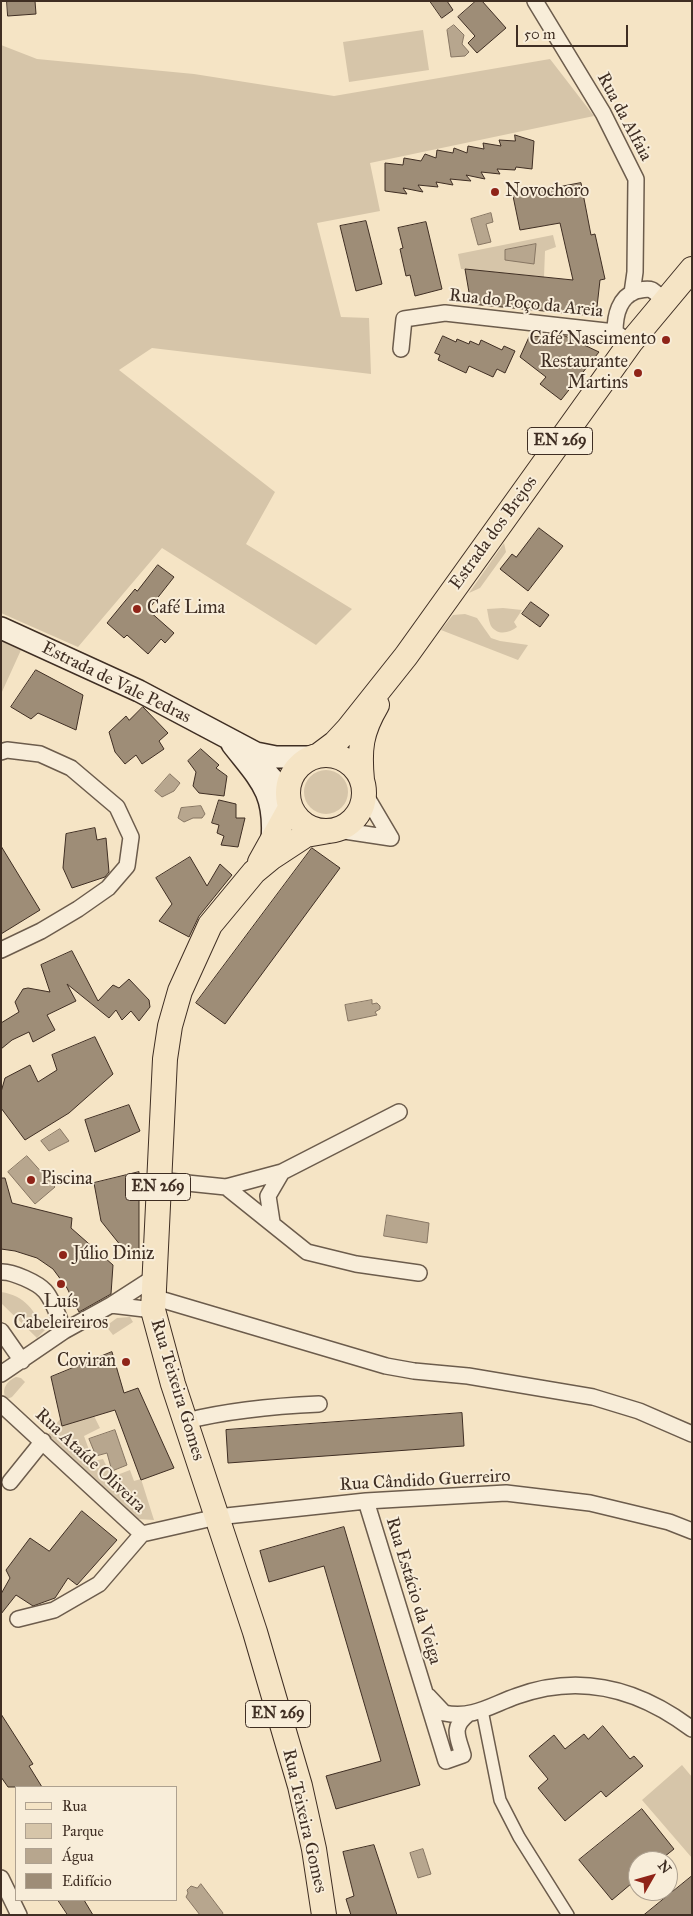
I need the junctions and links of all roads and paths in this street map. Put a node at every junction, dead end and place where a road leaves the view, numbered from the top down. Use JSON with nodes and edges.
{"nodes":[{"id":1,"x":535,"y":1,"type":"edge"},
{"id":2,"x":690,"y":276,"type":"edge"},
{"id":3,"x":632,"y":293,"type":"junction"},
{"id":4,"x":665,"y":300,"type":"junction"},
{"id":5,"x":623,"y":337,"type":"junction"},
{"id":6,"x":401,"y":349,"type":"dead end"},
{"id":7,"x":1,"y":628,"type":"edge"},
{"id":8,"x":406,"y":656,"type":"junction"},
{"id":9,"x":229,"y":740,"type":"junction"},
{"id":10,"x":1,"y":752,"type":"edge"},
{"id":11,"x":315,"y":756,"type":"junction"},
{"id":12,"x":363,"y":787,"type":"junction"},
{"id":13,"x":289,"y":802,"type":"junction"},
{"id":14,"x":333,"y":831,"type":"junction"},
{"id":15,"x":272,"y":841,"type":"junction"},
{"id":16,"x":254,"y":872,"type":"junction"},
{"id":17,"x":1,"y":950,"type":"edge"},
{"id":18,"x":399,"y":1112,"type":"dead end"},
{"id":19,"x":282,"y":1172,"type":"junction"},
{"id":20,"x":158,"y":1180,"type":"junction"},
{"id":21,"x":226,"y":1187,"type":"junction"},
{"id":22,"x":272,"y":1222,"type":"junction"},
{"id":23,"x":1,"y":1272,"type":"edge"},
{"id":24,"x":419,"y":1273,"type":"dead end"},
{"id":25,"x":154,"y":1294,"type":"junction"},
{"id":26,"x":111,"y":1305,"type":"junction"},
{"id":27,"x":1,"y":1331,"type":"edge"},
{"id":28,"x":64,"y":1331,"type":"junction"},
{"id":29,"x":22,"y":1360,"type":"junction"},
{"id":30,"x":1,"y":1374,"type":"edge"},
{"id":31,"x":1,"y":1404,"type":"edge"},
{"id":32,"x":319,"y":1404,"type":"dead end"},
{"id":33,"x":186,"y":1421,"type":"junction"},
{"id":34,"x":692,"y":1434,"type":"edge"},
{"id":35,"x":43,"y":1442,"type":"junction"},
{"id":36,"x":10,"y":1482,"type":"dead end"},
{"id":37,"x":366,"y":1502,"type":"junction"},
{"id":38,"x":217,"y":1517,"type":"junction"},
{"id":39,"x":692,"y":1531,"type":"edge"},
{"id":40,"x":142,"y":1534,"type":"junction"},
{"id":41,"x":18,"y":1619,"type":"dead end"},
{"id":42,"x":424,"y":1691,"type":"junction"},
{"id":43,"x":482,"y":1710,"type":"junction"},
{"id":44,"x":467,"y":1715,"type":"junction"},
{"id":45,"x":692,"y":1729,"type":"edge"},
{"id":46,"x":1,"y":1878,"type":"edge"},
{"id":47,"x":20,"y":1915,"type":"edge"},
{"id":48,"x":324,"y":1915,"type":"edge"},
{"id":49,"x":568,"y":1915,"type":"edge"}],
"edges":[{"from":1,"to":3,"type":"street","name":"Rua da Alfaia"},
{"from":2,"to":4,"type":"main road","name":"Estrada dos Brejos","number":"EN 269"},
{"from":3,"to":4,"type":"street"},
{"from":3,"to":5,"type":"street"},
{"from":4,"to":5,"type":"main road","name":"Estrada dos Brejos","number":"EN 269"},
{"from":5,"to":6,"type":"street","name":"Rua do Poço da Areia"},
{"from":5,"to":8,"type":"main road","name":"Estrada dos Brejos","number":"EN 269"},
{"from":7,"to":9,"type":"main road","name":"Estrada de Vale Pedras"},
{"from":8,"to":11,"type":"main road","name":"Estrada dos Brejos","number":"EN 269"},
{"from":8,"to":12,"type":"main road","name":"Estrada dos Brejos","number":"EN 269"},
{"from":9,"to":11,"type":"main road","name":"Estrada de Vale Pedras"},
{"from":9,"to":13,"type":"main road","name":"Estrada de Vale Pedras"},
{"from":9,"to":15,"type":"main road"},
{"from":10,"to":17,"type":"street"},
{"from":11,"to":12,"type":"main road"},
{"from":11,"to":13,"type":"main road","number":"EN 269"},
{"from":12,"to":14,"type":"main road","number":"EN 269"},
{"from":12,"to":14,"type":"street"},
{"from":13,"to":14,"type":"main road"},
{"from":13,"to":15,"type":"main road","name":"Rua Teixeira Gomes","number":"EN 269"},
{"from":14,"to":16,"type":"main road","name":"Rua Teixeira Gomes","number":"EN 269"},
{"from":15,"to":16,"type":"main road","name":"Rua Teixeira Gomes","number":"EN 269"},
{"from":16,"to":20,"type":"main road","name":"Rua Teixeira Gomes","number":"EN 269"},
{"from":18,"to":19,"type":"street"},
{"from":19,"to":21,"type":"street"},
{"from":19,"to":22,"type":"street"},
{"from":20,"to":21,"type":"street"},
{"from":20,"to":25,"type":"main road","name":"Rua Teixeira Gomes","number":"EN 269"},
{"from":21,"to":22,"type":"street"},
{"from":22,"to":24,"type":"street"},
{"from":23,"to":28,"type":"street"},
{"from":25,"to":26,"type":"street"},
{"from":25,"to":26,"type":"street"},
{"from":25,"to":33,"type":"main road","name":"Rua Teixeira Gomes","number":"EN 269"},
{"from":25,"to":34,"type":"street"},
{"from":26,"to":28,"type":"street"},
{"from":27,"to":29,"type":"street"},
{"from":28,"to":29,"type":"street"},
{"from":29,"to":30,"type":"street"},
{"from":31,"to":35,"type":"street","name":"Rua Ataíde Oliveira"},
{"from":32,"to":33,"type":"street"},
{"from":33,"to":38,"type":"main road","name":"Rua Teixeira Gomes","number":"EN 269"},
{"from":35,"to":36,"type":"street"},
{"from":35,"to":40,"type":"street","name":"Rua Ataíde Oliveira"},
{"from":37,"to":38,"type":"street","name":"Rua Cândido Guerreiro"},
{"from":37,"to":39,"type":"street","name":"Rua Cândido Guerreiro"},
{"from":37,"to":42,"type":"street","name":"Rua Estácio da Veiga"},
{"from":38,"to":40,"type":"street","name":"Rua Ataíde Oliveira"},
{"from":38,"to":48,"type":"main road","name":"Rua Teixeira Gomes","number":"EN 269"},
{"from":40,"to":41,"type":"street"},
{"from":42,"to":44,"type":"street","name":"Rua Estácio da Veiga"},
{"from":42,"to":44,"type":"street","name":"Rua Estácio da Veiga"},
{"from":43,"to":44,"type":"street","name":"Rua Estácio da Veiga"},
{"from":43,"to":45,"type":"street","name":"Rua Estácio da Veiga"},
{"from":43,"to":49,"type":"street"},
{"from":46,"to":47,"type":"street"}]}
